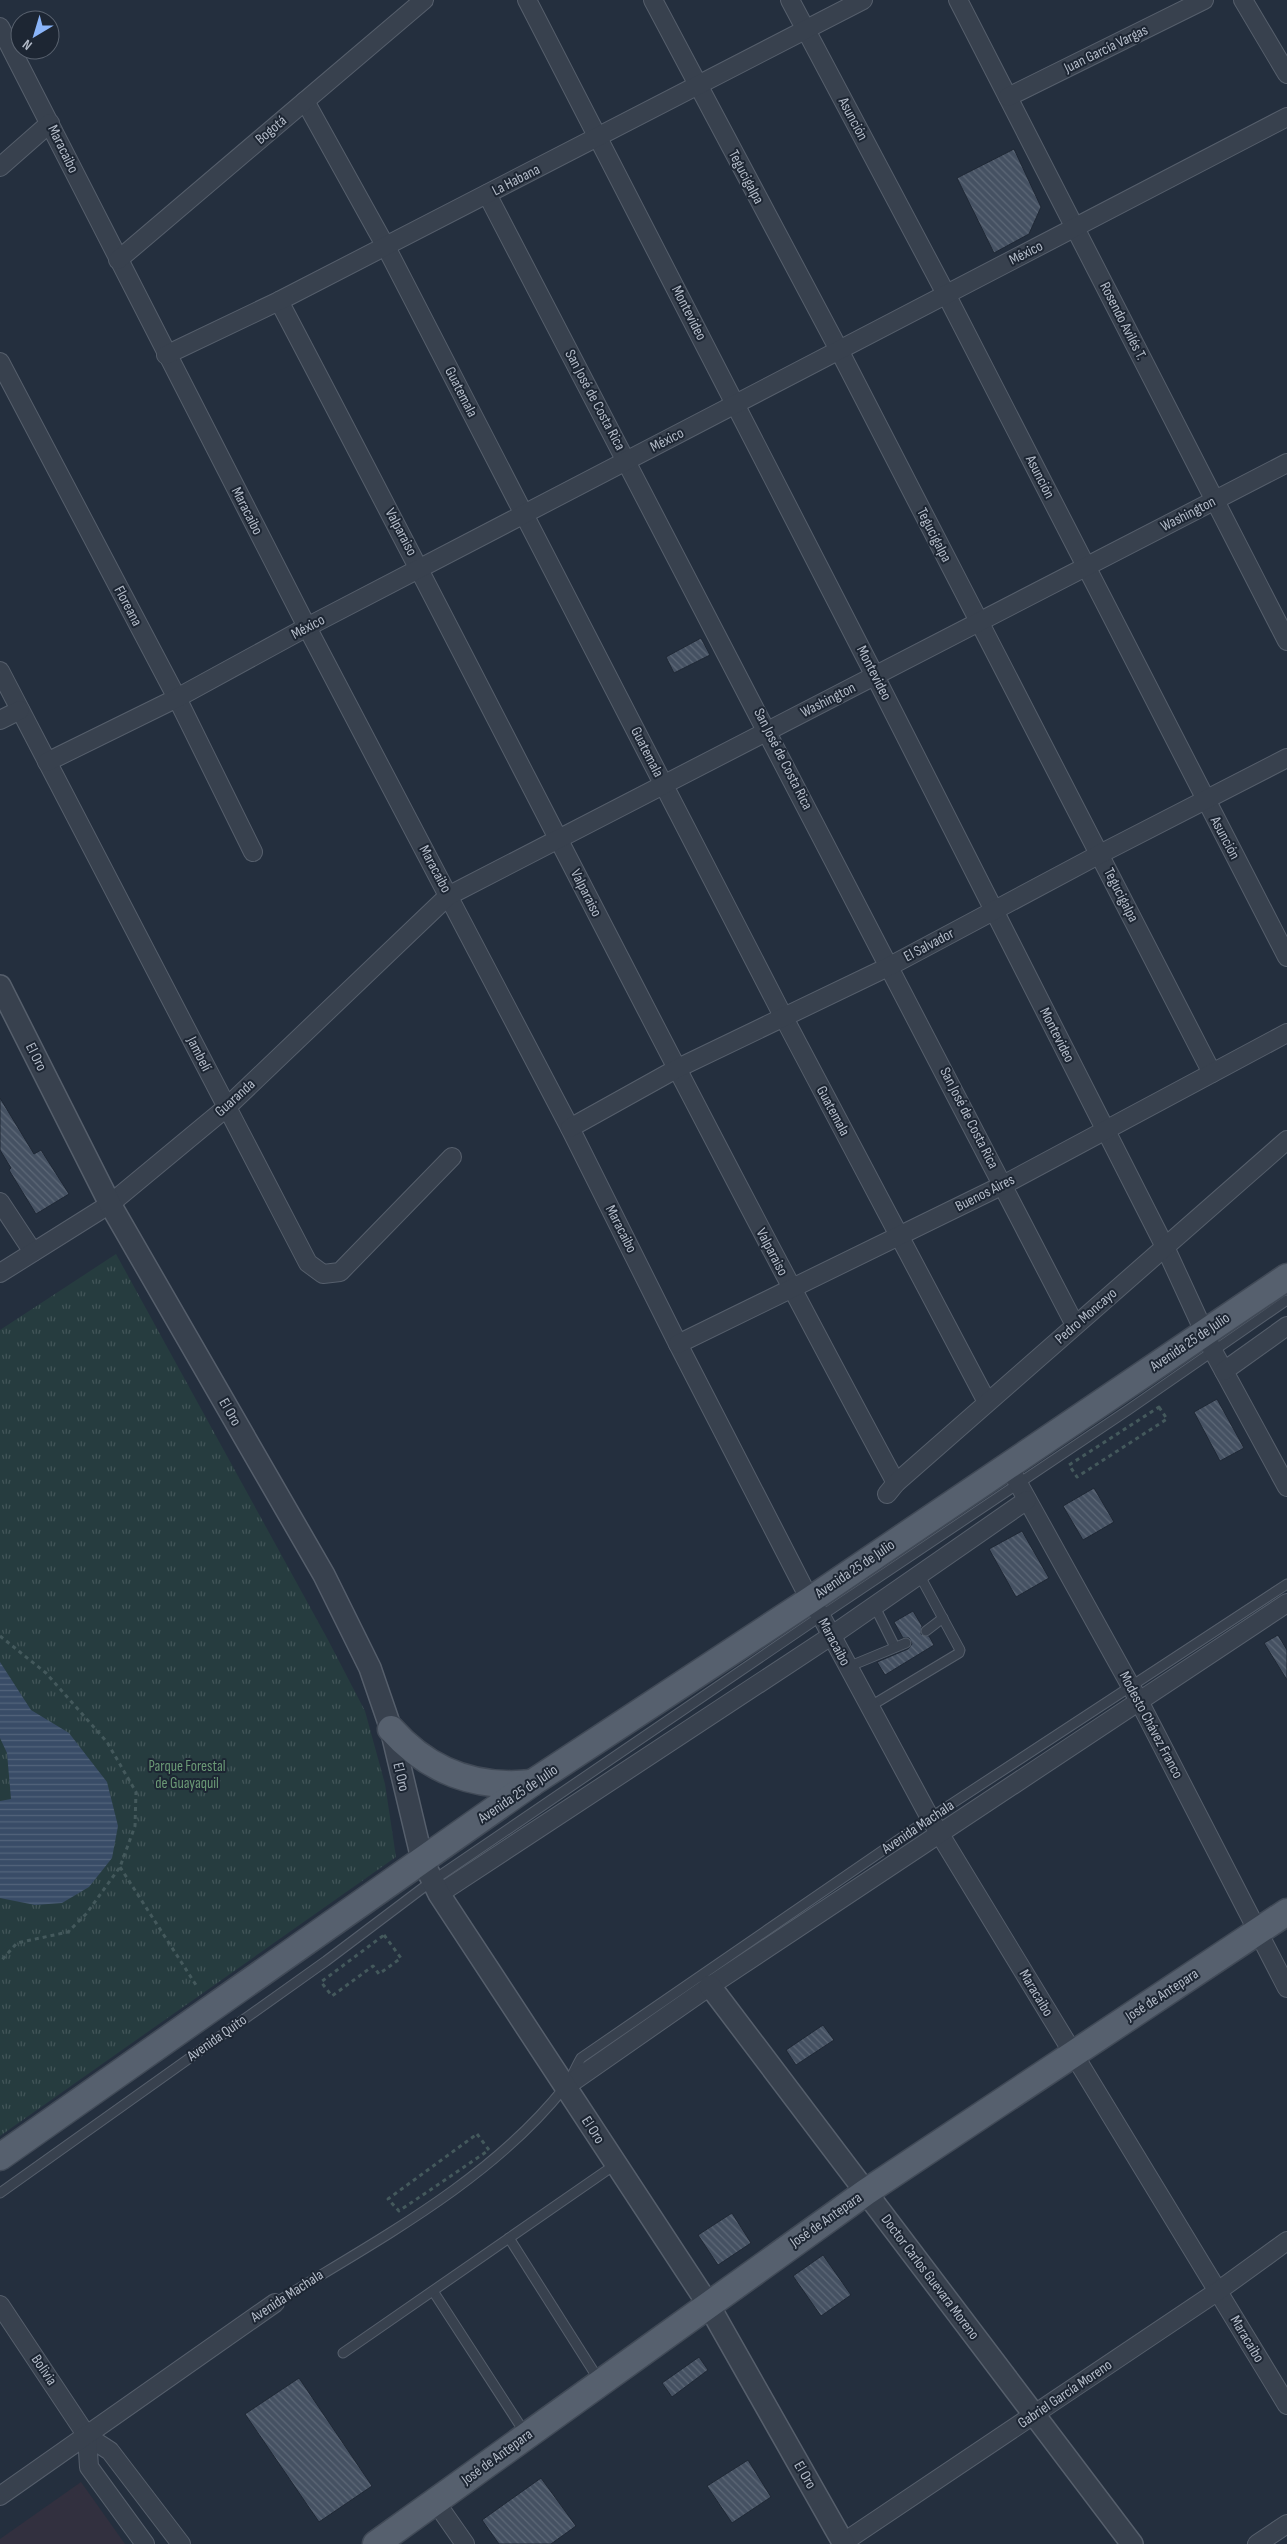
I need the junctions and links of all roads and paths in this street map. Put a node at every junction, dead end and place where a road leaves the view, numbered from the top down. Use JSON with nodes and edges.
{"nodes":[{"id":1,"x":424,"y":0,"type":"edge"},
{"id":2,"x":527,"y":0,"type":"edge"},
{"id":3,"x":653,"y":0,"type":"edge"},
{"id":4,"x":790,"y":0,"type":"edge"},
{"id":5,"x":862,"y":0,"type":"edge"},
{"id":6,"x":958,"y":0,"type":"edge"},
{"id":7,"x":1204,"y":0,"type":"edge"},
{"id":8,"x":1243,"y":0,"type":"edge"},
{"id":9,"x":0,"y":27,"type":"edge"},
{"id":10,"x":805,"y":29,"type":"junction"},
{"id":11,"x":1287,"y":74,"type":"edge"},
{"id":12,"x":696,"y":86,"type":"junction"},
{"id":13,"x":1008,"y":97,"type":"junction"},
{"id":14,"x":305,"y":101,"type":"junction"},
{"id":15,"x":1287,"y":117,"type":"edge"},
{"id":16,"x":50,"y":123,"type":"junction"},
{"id":17,"x":599,"y":137,"type":"junction"},
{"id":18,"x":0,"y":166,"type":"edge"},
{"id":19,"x":487,"y":194,"type":"junction"},
{"id":20,"x":1075,"y":228,"type":"junction"},
{"id":21,"x":386,"y":246,"type":"junction"},
{"id":22,"x":118,"y":260,"type":"junction"},
{"id":23,"x":946,"y":294,"type":"junction"},
{"id":24,"x":279,"y":301,"type":"junction"},
{"id":25,"x":839,"y":350,"type":"junction"},
{"id":26,"x":166,"y":355,"type":"junction"},
{"id":27,"x":0,"y":362,"type":"edge"},
{"id":28,"x":735,"y":404,"type":"junction"},
{"id":29,"x":627,"y":460,"type":"junction"},
{"id":30,"x":1287,"y":463,"type":"edge"},
{"id":31,"x":1215,"y":500,"type":"junction"},
{"id":32,"x":524,"y":514,"type":"junction"},
{"id":33,"x":1086,"y":567,"type":"junction"},
{"id":34,"x":420,"y":568,"type":"junction"},
{"id":35,"x":979,"y":622,"type":"junction"},
{"id":36,"x":307,"y":627,"type":"junction"},
{"id":37,"x":1287,"y":641,"type":"edge"},
{"id":38,"x":0,"y":671,"type":"edge"},
{"id":39,"x":875,"y":676,"type":"junction"},
{"id":40,"x":177,"y":698,"type":"junction"},
{"id":41,"x":20,"y":710,"type":"junction"},
{"id":42,"x":0,"y":720,"type":"edge"},
{"id":43,"x":768,"y":731,"type":"junction"},
{"id":44,"x":1287,"y":758,"type":"edge"},
{"id":45,"x":47,"y":762,"type":"junction"},
{"id":46,"x":664,"y":785,"type":"junction"},
{"id":47,"x":1205,"y":799,"type":"junction"},
{"id":48,"x":559,"y":839,"type":"junction"},
{"id":49,"x":253,"y":852,"type":"dead end"},
{"id":50,"x":1100,"y":854,"type":"junction"},
{"id":51,"x":448,"y":896,"type":"junction"},
{"id":52,"x":994,"y":910,"type":"junction"},
{"id":53,"x":1287,"y":957,"type":"edge"},
{"id":54,"x":890,"y":966,"type":"junction"},
{"id":55,"x":0,"y":986,"type":"edge"},
{"id":56,"x":783,"y":1016,"type":"junction"},
{"id":57,"x":1287,"y":1033,"type":"edge"},
{"id":58,"x":676,"y":1069,"type":"junction"},
{"id":59,"x":1212,"y":1072,"type":"junction"},
{"id":60,"x":226,"y":1107,"type":"junction"},
{"id":61,"x":570,"y":1128,"type":"junction"},
{"id":62,"x":1105,"y":1129,"type":"junction"},
{"id":63,"x":1287,"y":1140,"type":"edge"},
{"id":64,"x":452,"y":1157,"type":"dead end"},
{"id":65,"x":1003,"y":1184,"type":"junction"},
{"id":66,"x":0,"y":1202,"type":"edge"},
{"id":67,"x":110,"y":1204,"type":"junction"},
{"id":68,"x":898,"y":1236,"type":"junction"},
{"id":69,"x":1164,"y":1247,"type":"junction"},
{"id":70,"x":33,"y":1252,"type":"junction"},
{"id":71,"x":0,"y":1274,"type":"edge"},
{"id":72,"x":1287,"y":1277,"type":"edge"},
{"id":73,"x":791,"y":1288,"type":"junction"},
{"id":74,"x":1287,"y":1300,"type":"edge"},
{"id":75,"x":1075,"y":1325,"type":"junction"},
{"id":76,"x":1287,"y":1326,"type":"edge"},
{"id":77,"x":1209,"y":1342,"type":"junction"},
{"id":78,"x":678,"y":1344,"type":"junction"},
{"id":79,"x":1224,"y":1371,"type":"junction"},
{"id":80,"x":987,"y":1402,"type":"junction"},
{"id":81,"x":1013,"y":1474,"type":"junction"},
{"id":82,"x":1077,"y":1478,"type":"joint"},
{"id":83,"x":1287,"y":1487,"type":"edge"},
{"id":84,"x":891,"y":1489,"type":"joint"},
{"id":85,"x":1028,"y":1500,"type":"junction"},
{"id":86,"x":920,"y":1576,"type":"junction"},
{"id":87,"x":1287,"y":1584,"type":"edge"},
{"id":88,"x":1287,"y":1603,"type":"edge"},
{"id":89,"x":875,"y":1606,"type":"junction"},
{"id":90,"x":816,"y":1608,"type":"junction"},
{"id":91,"x":943,"y":1618,"type":"junction"},
{"id":92,"x":926,"y":1631,"type":"dead end"},
{"id":93,"x":0,"y":1636,"type":"edge"},
{"id":94,"x":831,"y":1636,"type":"junction"},
{"id":95,"x":906,"y":1643,"type":"dead end"},
{"id":96,"x":896,"y":1647,"type":"junction"},
{"id":97,"x":848,"y":1667,"type":"junction"},
{"id":98,"x":1131,"y":1685,"type":"junction"},
{"id":99,"x":1139,"y":1701,"type":"junction"},
{"id":100,"x":870,"y":1707,"type":"junction"},
{"id":101,"x":391,"y":1729,"type":"junction"},
{"id":102,"x":532,"y":1783,"type":"junction"},
{"id":103,"x":935,"y":1825,"type":"junction"},
{"id":104,"x":120,"y":1867,"type":"junction"},
{"id":105,"x":431,"y":1878,"type":"junction"},
{"id":106,"x":1287,"y":1912,"type":"edge"},
{"id":107,"x":1258,"y":1931,"type":"junction"},
{"id":108,"x":0,"y":1962,"type":"edge"},
{"id":109,"x":196,"y":1985,"type":"dead end"},
{"id":110,"x":710,"y":1986,"type":"junction"},
{"id":111,"x":1287,"y":1988,"type":"edge"},
{"id":112,"x":332,"y":1996,"type":"joint"},
{"id":113,"x":1074,"y":2053,"type":"junction"},
{"id":114,"x":565,"y":2087,"type":"junction"},
{"id":115,"x":0,"y":2157,"type":"edge"},
{"id":116,"x":616,"y":2164,"type":"junction"},
{"id":117,"x":866,"y":2192,"type":"junction"},
{"id":118,"x":0,"y":2193,"type":"edge"},
{"id":119,"x":399,"y":2212,"type":"joint"},
{"id":120,"x":509,"y":2238,"type":"junction"},
{"id":121,"x":1287,"y":2241,"type":"edge"},
{"id":122,"x":432,"y":2291,"type":"junction"},
{"id":123,"x":1218,"y":2291,"type":"junction"},
{"id":124,"x":275,"y":2303,"type":"joint"},
{"id":125,"x":708,"y":2304,"type":"junction"},
{"id":126,"x":0,"y":2305,"type":"edge"},
{"id":127,"x":343,"y":2353,"type":"dead end"},
{"id":128,"x":600,"y":2383,"type":"junction"},
{"id":129,"x":1287,"y":2405,"type":"edge"},
{"id":130,"x":1034,"y":2415,"type":"junction"},
{"id":131,"x":87,"y":2436,"type":"junction"},
{"id":132,"x":527,"y":2436,"type":"junction"},
{"id":133,"x":0,"y":2496,"type":"edge"},
{"id":134,"x":435,"y":2501,"type":"junction"},
{"id":135,"x":1287,"y":2524,"type":"edge"},
{"id":136,"x":145,"y":2544,"type":"edge"},
{"id":137,"x":181,"y":2544,"type":"edge"},
{"id":138,"x":376,"y":2544,"type":"edge"},
{"id":139,"x":465,"y":2544,"type":"edge"},
{"id":140,"x":843,"y":2544,"type":"edge"},
{"id":141,"x":1132,"y":2544,"type":"edge"},
{"id":142,"x":1257,"y":2544,"type":"edge"}],
"edges":[{"from":1,"to":14,"type":"street","name":"Bogotá"},
{"from":2,"to":17,"type":"street","name":"Montevideo"},
{"from":3,"to":12,"type":"street","name":"Tegucigalpa"},
{"from":4,"to":10,"type":"street","name":"Asunción"},
{"from":5,"to":10,"type":"street","name":"La Habana"},
{"from":6,"to":13,"type":"street","name":"Rosendo Avilés T."},
{"from":7,"to":13,"type":"street","name":"Juan García Vargas"},
{"from":8,"to":11,"type":"street"},
{"from":9,"to":16,"type":"street","name":"Maracaibo"},
{"from":10,"to":12,"type":"street","name":"La Habana"},
{"from":10,"to":23,"type":"street","name":"Asunción"},
{"from":12,"to":17,"type":"street","name":"La Habana"},
{"from":12,"to":25,"type":"street","name":"Tegucigalpa"},
{"from":13,"to":20,"type":"street","name":"Rosendo Avilés T."},
{"from":14,"to":21,"type":"street","name":"Guatemala"},
{"from":14,"to":22,"type":"street","name":"Bogotá"},
{"from":15,"to":20,"type":"street","name":"México"},
{"from":16,"to":18,"type":"street"},
{"from":16,"to":22,"type":"street","name":"Maracaibo"},
{"from":17,"to":19,"type":"street","name":"La Habana"},
{"from":17,"to":28,"type":"street","name":"Montevideo"},
{"from":19,"to":21,"type":"street","name":"La Habana"},
{"from":19,"to":29,"type":"street","name":"San José de Costa Rica"},
{"from":20,"to":23,"type":"street","name":"México"},
{"from":20,"to":31,"type":"street","name":"Rosendo Avilés T."},
{"from":21,"to":24,"type":"street","name":"La Habana"},
{"from":21,"to":32,"type":"street","name":"Guatemala"},
{"from":22,"to":26,"type":"street","name":"Maracaibo"},
{"from":23,"to":25,"type":"street","name":"México"},
{"from":23,"to":33,"type":"street","name":"Asunción"},
{"from":24,"to":26,"type":"street","name":"La Habana"},
{"from":24,"to":34,"type":"street","name":"Valparaiso"},
{"from":25,"to":28,"type":"street","name":"México"},
{"from":25,"to":35,"type":"street","name":"Tegucigalpa"},
{"from":26,"to":36,"type":"street","name":"Maracaibo"},
{"from":27,"to":40,"type":"street","name":"Floreana"},
{"from":28,"to":29,"type":"street","name":"México"},
{"from":28,"to":39,"type":"street","name":"Montevideo"},
{"from":29,"to":32,"type":"street","name":"México"},
{"from":29,"to":43,"type":"street","name":"San José de Costa Rica"},
{"from":30,"to":31,"type":"street","name":"Washington"},
{"from":31,"to":33,"type":"street","name":"Washington"},
{"from":31,"to":37,"type":"street","name":"Rosendo Avilés T."},
{"from":32,"to":34,"type":"street","name":"México"},
{"from":32,"to":46,"type":"street","name":"Guatemala"},
{"from":33,"to":35,"type":"street","name":"Washington"},
{"from":33,"to":47,"type":"street","name":"Asunción"},
{"from":34,"to":36,"type":"street","name":"México"},
{"from":34,"to":48,"type":"street","name":"Valparaiso"},
{"from":35,"to":39,"type":"street","name":"Washington"},
{"from":35,"to":50,"type":"street","name":"Tegucigalpa"},
{"from":36,"to":40,"type":"street","name":"México"},
{"from":36,"to":51,"type":"street","name":"Maracaibo"},
{"from":38,"to":41,"type":"street","name":"Jambelí"},
{"from":39,"to":43,"type":"street","name":"Washington"},
{"from":39,"to":52,"type":"street","name":"Montevideo"},
{"from":40,"to":45,"type":"street","name":"México"},
{"from":40,"to":49,"type":"street","name":"Floreana"},
{"from":41,"to":42,"type":"street"},
{"from":41,"to":45,"type":"street","name":"Jambelí"},
{"from":43,"to":46,"type":"street","name":"Washington"},
{"from":43,"to":54,"type":"street","name":"San José de Costa Rica"},
{"from":44,"to":47,"type":"street","name":"El Salvador"},
{"from":45,"to":60,"type":"street","name":"Jambelí"},
{"from":46,"to":48,"type":"street","name":"Washington"},
{"from":46,"to":56,"type":"street","name":"Guatemala"},
{"from":47,"to":50,"type":"street","name":"El Salvador"},
{"from":47,"to":53,"type":"street","name":"Asunción"},
{"from":48,"to":51,"type":"street","name":"Washington"},
{"from":48,"to":58,"type":"street","name":"Valparaiso"},
{"from":50,"to":52,"type":"street","name":"El Salvador"},
{"from":50,"to":59,"type":"street","name":"Tegucigalpa"},
{"from":51,"to":60,"type":"street","name":"Guaranda"},
{"from":51,"to":61,"type":"street","name":"Maracaibo"},
{"from":52,"to":54,"type":"street","name":"El Salvador"},
{"from":52,"to":62,"type":"street","name":"Montevideo"},
{"from":54,"to":56,"type":"street","name":"El Salvador"},
{"from":54,"to":65,"type":"street","name":"San José de Costa Rica"},
{"from":55,"to":67,"type":"street","name":"El Oro"},
{"from":56,"to":58,"type":"street","name":"El Salvador"},
{"from":56,"to":68,"type":"street","name":"Guatemala"},
{"from":57,"to":59,"type":"street","name":"Buenos Aires"},
{"from":58,"to":61,"type":"street","name":"El Salvador"},
{"from":58,"to":73,"type":"street","name":"Valparaiso"},
{"from":59,"to":62,"type":"street","name":"Buenos Aires"},
{"from":60,"to":64,"type":"street","name":"Jambelí"},
{"from":60,"to":67,"type":"street","name":"Guaranda"},
{"from":61,"to":78,"type":"street","name":"Maracaibo"},
{"from":62,"to":65,"type":"street","name":"Buenos Aires"},
{"from":62,"to":69,"type":"street","name":"Montevideo"},
{"from":63,"to":69,"type":"street","name":"Pedro Moncayo"},
{"from":65,"to":68,"type":"street","name":"Buenos Aires"},
{"from":65,"to":75,"type":"street","name":"San José de Costa Rica"},
{"from":66,"to":70,"type":"street"},
{"from":67,"to":70,"type":"street","name":"Guaranda"},
{"from":67,"to":101,"type":"street","name":"El Oro"},
{"from":68,"to":73,"type":"street","name":"Buenos Aires"},
{"from":68,"to":80,"type":"street","name":"Guatemala"},
{"from":69,"to":75,"type":"street","name":"Pedro Moncayo"},
{"from":69,"to":77,"type":"street","name":"Montevideo"},
{"from":70,"to":71,"type":"street","name":"Guaranda"},
{"from":72,"to":77,"type":"main road","name":"Avenida 25 de Julio"},
{"from":73,"to":78,"type":"street","name":"Buenos Aires"},
{"from":73,"to":84,"type":"street","name":"Valparaiso"},
{"from":74,"to":77,"type":"lane","name":"Avenida 25 de Julio"},
{"from":75,"to":80,"type":"street","name":"Pedro Moncayo"},
{"from":76,"to":79,"type":"street"},
{"from":77,"to":79,"type":"street","name":"Montevideo"},
{"from":77,"to":81,"type":"main road","name":"Avenida 25 de Julio"},
{"from":78,"to":90,"type":"street","name":"Maracaibo"},
{"from":79,"to":83,"type":"street","name":"Montevideo"},
{"from":80,"to":84,"type":"street","name":"Pedro Moncayo"},
{"from":81,"to":85,"type":"street","name":"Modesto Chávez Franco"},
{"from":81,"to":90,"type":"main road","name":"Avenida 25 de Julio"},
{"from":82,"to":82,"type":"path"},
{"from":85,"to":86,"type":"street"},
{"from":85,"to":98,"type":"street","name":"Modesto Chávez Franco"},
{"from":86,"to":89,"type":"street"},
{"from":86,"to":91,"type":"lane"},
{"from":87,"to":98,"type":"lane","name":"Avenida Machala"},
{"from":88,"to":99,"type":"street","name":"Avenida Machala"},
{"from":89,"to":94,"type":"street"},
{"from":89,"to":96,"type":"lane"},
{"from":90,"to":94,"type":"street","name":"Maracaibo"},
{"from":90,"to":102,"type":"main road","name":"Avenida 25 de Julio"},
{"from":90,"to":105,"type":"lane","name":"Avenida 25 de Julio"},
{"from":91,"to":92,"type":"lane"},
{"from":91,"to":100,"type":"lane"},
{"from":93,"to":104,"type":"path"},
{"from":94,"to":97,"type":"street","name":"Maracaibo"},
{"from":94,"to":105,"type":"street"},
{"from":95,"to":96,"type":"lane"},
{"from":96,"to":97,"type":"lane"},
{"from":97,"to":100,"type":"street","name":"Maracaibo"},
{"from":98,"to":99,"type":"street","name":"Modesto Chávez Franco"},
{"from":98,"to":103,"type":"lane","name":"Avenida Machala"},
{"from":99,"to":103,"type":"street","name":"Avenida Machala"},
{"from":99,"to":107,"type":"street","name":"Modesto Chávez Franco"},
{"from":100,"to":103,"type":"street","name":"Maracaibo"},
{"from":101,"to":102,"type":"main road"},
{"from":101,"to":105,"type":"street","name":"El Oro"},
{"from":102,"to":105,"type":"main road","name":"Avenida 25 de Julio"},
{"from":103,"to":110,"type":"street","name":"Avenida Machala"},
{"from":103,"to":113,"type":"street","name":"Maracaibo"},
{"from":103,"to":114,"type":"lane","name":"Avenida Machala"},
{"from":104,"to":108,"type":"path"},
{"from":104,"to":109,"type":"path"},
{"from":105,"to":114,"type":"street","name":"El Oro"},
{"from":105,"to":115,"type":"main road","name":"Avenida Quito"},
{"from":105,"to":118,"type":"lane","name":"Avenida Quito"},
{"from":106,"to":107,"type":"main road","name":"José de Antepara"},
{"from":107,"to":111,"type":"street","name":"Modesto Chávez Franco"},
{"from":107,"to":113,"type":"main road","name":"José de Antepara"},
{"from":110,"to":114,"type":"street","name":"Avenida Machala"},
{"from":110,"to":117,"type":"street","name":"Doctor Carlos Guevara Moreno"},
{"from":112,"to":112,"type":"path"},
{"from":113,"to":117,"type":"main road","name":"José de Antepara"},
{"from":113,"to":123,"type":"street","name":"Maracaibo"},
{"from":114,"to":116,"type":"street","name":"El Oro"},
{"from":114,"to":124,"type":"lane","name":"Avenida Machala"},
{"from":116,"to":120,"type":"lane"},
{"from":116,"to":125,"type":"street","name":"El Oro"},
{"from":117,"to":125,"type":"main road","name":"José de Antepara"},
{"from":117,"to":130,"type":"street","name":"Doctor Carlos Guevara Moreno"},
{"from":119,"to":119,"type":"path"},
{"from":120,"to":122,"type":"lane"},
{"from":120,"to":128,"type":"lane"},
{"from":121,"to":123,"type":"street","name":"Gabriel García Moreno"},
{"from":122,"to":127,"type":"lane"},
{"from":122,"to":132,"type":"lane"},
{"from":123,"to":129,"type":"street","name":"Maracaibo"},
{"from":123,"to":130,"type":"street","name":"Gabriel García Moreno"},
{"from":124,"to":131,"type":"street","name":"Avenida Machala"},
{"from":125,"to":128,"type":"main road","name":"José de Antepara"},
{"from":125,"to":140,"type":"street","name":"El Oro"},
{"from":126,"to":131,"type":"street","name":"Bolivia"},
{"from":128,"to":132,"type":"main road","name":"José de Antepara"},
{"from":130,"to":140,"type":"street","name":"Gabriel García Moreno"},
{"from":130,"to":141,"type":"street","name":"Doctor Carlos Guevara Moreno"},
{"from":131,"to":133,"type":"street","name":"Avenida Machala"},
{"from":131,"to":136,"type":"street","name":"Bolivia"},
{"from":131,"to":137,"type":"street","name":"Bolivia"},
{"from":132,"to":134,"type":"main road","name":"José de Antepara"},
{"from":134,"to":138,"type":"main road","name":"José de Antepara"},
{"from":134,"to":139,"type":"street"},
{"from":135,"to":142,"type":"street"}]}
